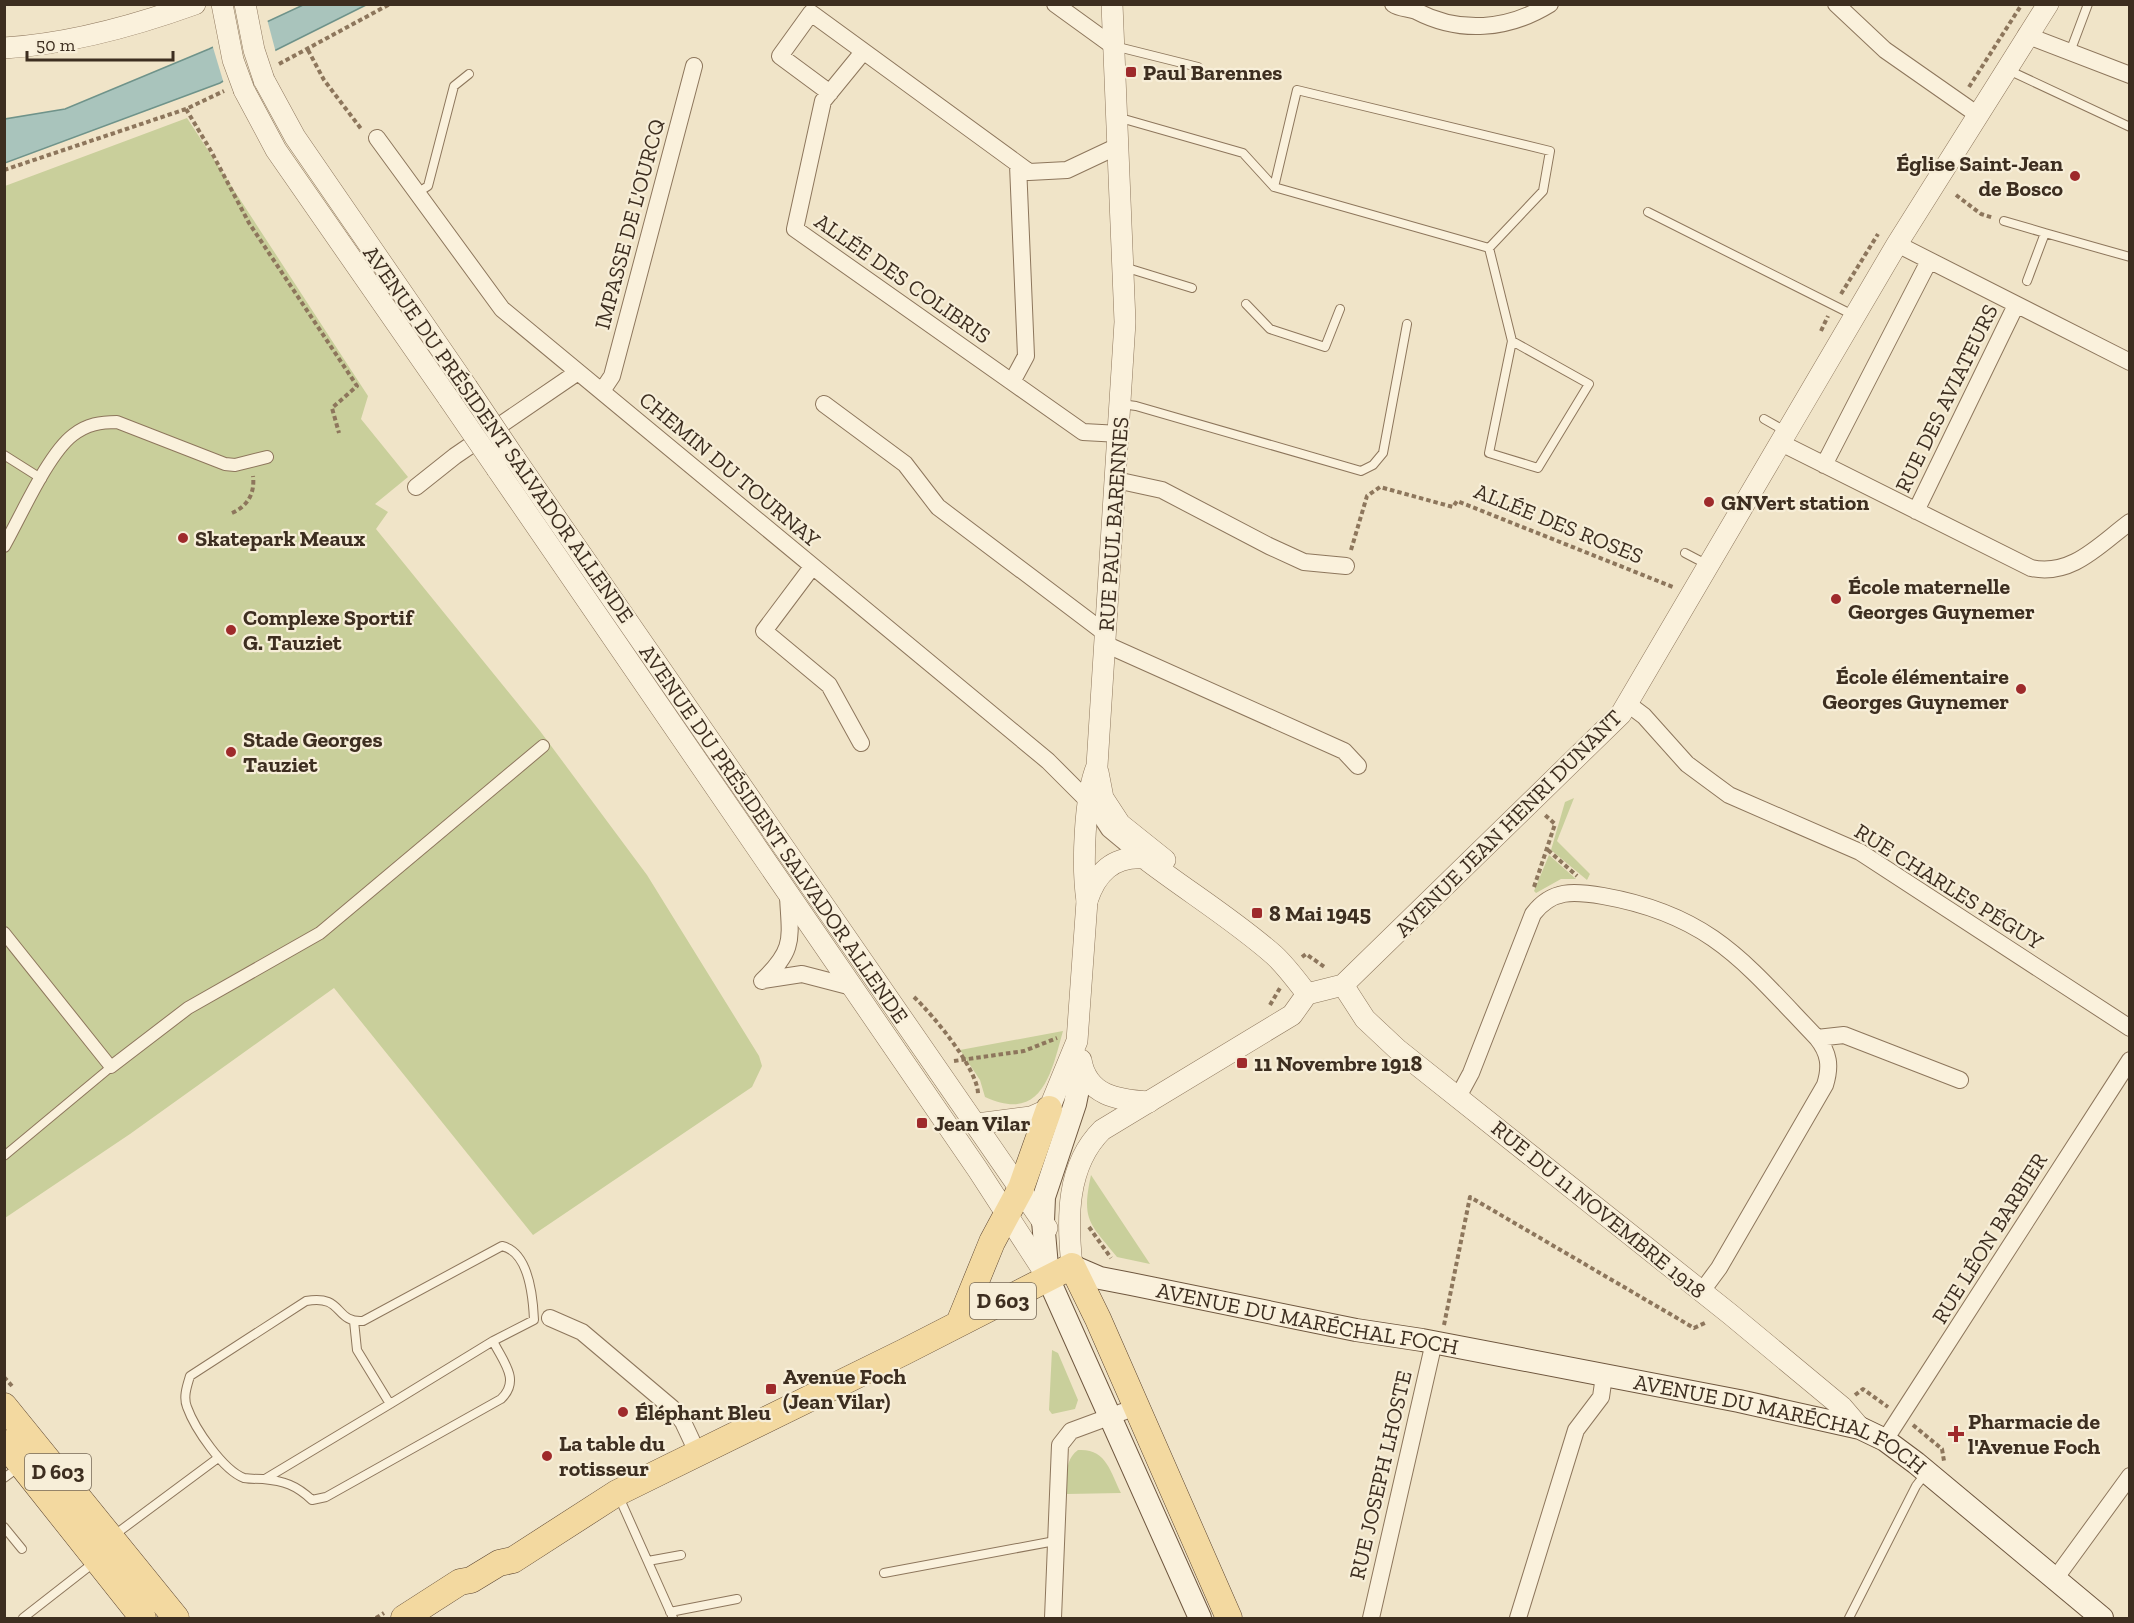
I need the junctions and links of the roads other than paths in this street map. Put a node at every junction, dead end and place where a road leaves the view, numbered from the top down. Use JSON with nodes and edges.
{"nodes":[{"id":1,"x":195,"y":4,"type":"edge"},
{"id":2,"x":222,"y":4,"type":"edge"},
{"id":3,"x":245,"y":4,"type":"edge"},
{"id":4,"x":1054,"y":4,"type":"edge"},
{"id":5,"x":1112,"y":4,"type":"edge"},
{"id":6,"x":1394,"y":4,"type":"edge"},
{"id":7,"x":1550,"y":4,"type":"edge"},
{"id":8,"x":1836,"y":4,"type":"edge"},
{"id":9,"x":2048,"y":4,"type":"edge"},
{"id":10,"x":2088,"y":4,"type":"edge"},
{"id":11,"x":2026,"y":36,"type":"junction"},
{"id":12,"x":1113,"y":46,"type":"junction"},
{"id":13,"x":4,"y":48,"type":"edge"},
{"id":14,"x":863,"y":52,"type":"junction"},
{"id":15,"x":2070,"y":53,"type":"junction"},
{"id":16,"x":694,"y":66,"type":"dead end"},
{"id":17,"x":1198,"y":67,"type":"dead end"},
{"id":18,"x":2006,"y":69,"type":"junction"},
{"id":19,"x":469,"y":74,"type":"dead end"},
{"id":20,"x":2130,"y":75,"type":"edge"},
{"id":21,"x":830,"y":93,"type":"junction"},
{"id":22,"x":1978,"y":115,"type":"junction"},
{"id":23,"x":1117,"y":117,"type":"junction"},
{"id":24,"x":2130,"y":127,"type":"edge"},
{"id":25,"x":377,"y":138,"type":"road end"},
{"id":26,"x":1118,"y":146,"type":"junction"},
{"id":27,"x":1018,"y":165,"type":"junction"},
{"id":28,"x":1274,"y":187,"type":"junction"},
{"id":29,"x":417,"y":193,"type":"junction"},
{"id":30,"x":1648,"y":212,"type":"dead end"},
{"id":31,"x":2004,"y":221,"type":"dead end"},
{"id":32,"x":2045,"y":233,"type":"junction"},
{"id":33,"x":1897,"y":244,"type":"junction"},
{"id":34,"x":1489,"y":248,"type":"junction"},
{"id":35,"x":2130,"y":257,"type":"edge"},
{"id":36,"x":1929,"y":261,"type":"junction"},
{"id":37,"x":1124,"y":267,"type":"junction"},
{"id":38,"x":2027,"y":280,"type":"dead end"},
{"id":39,"x":1192,"y":288,"type":"dead end"},
{"id":40,"x":1246,"y":304,"type":"dead end"},
{"id":41,"x":2016,"y":305,"type":"junction"},
{"id":42,"x":1340,"y":309,"type":"dead end"},
{"id":43,"x":1856,"y":316,"type":"junction"},
{"id":44,"x":1407,"y":324,"type":"dead end"},
{"id":45,"x":1512,"y":341,"type":"junction"},
{"id":46,"x":2130,"y":362,"type":"edge"},
{"id":47,"x":578,"y":372,"type":"junction"},
{"id":48,"x":1012,"y":382,"type":"junction"},
{"id":49,"x":602,"y":391,"type":"junction"},
{"id":50,"x":824,"y":404,"type":"dead end"},
{"id":51,"x":1121,"y":404,"type":"junction"},
{"id":52,"x":1764,"y":420,"type":"dead end"},
{"id":53,"x":1120,"y":434,"type":"junction"},
{"id":54,"x":1784,"y":438,"type":"junction"},
{"id":55,"x":4,"y":455,"type":"edge"},
{"id":56,"x":267,"y":457,"type":"dead end"},
{"id":57,"x":1824,"y":465,"type":"junction"},
{"id":58,"x":42,"y":479,"type":"junction"},
{"id":59,"x":1116,"y":480,"type":"junction"},
{"id":60,"x":416,"y":487,"type":"dead end"},
{"id":61,"x":1916,"y":511,"type":"junction"},
{"id":62,"x":2130,"y":522,"type":"edge"},
{"id":63,"x":4,"y":546,"type":"edge"},
{"id":64,"x":1685,"y":553,"type":"dead end"},
{"id":65,"x":1346,"y":566,"type":"road end"},
{"id":66,"x":1709,"y":566,"type":"junction"},
{"id":67,"x":812,"y":567,"type":"junction"},
{"id":68,"x":1105,"y":638,"type":"junction"},
{"id":69,"x":1628,"y":704,"type":"junction"},
{"id":70,"x":861,"y":743,"type":"dead end"},
{"id":71,"x":543,"y":746,"type":"dead end"},
{"id":72,"x":1097,"y":766,"type":"junction"},
{"id":73,"x":1358,"y":766,"type":"dead end"},
{"id":74,"x":1089,"y":801,"type":"junction"},
{"id":75,"x":1144,"y":858,"type":"junction"},
{"id":76,"x":1191,"y":890,"type":"junction"},
{"id":77,"x":788,"y":896,"type":"junction"},
{"id":78,"x":1087,"y":901,"type":"junction"},
{"id":79,"x":4,"y":933,"type":"edge"},
{"id":80,"x":1343,"y":985,"type":"junction"},
{"id":81,"x":852,"y":987,"type":"junction"},
{"id":82,"x":1307,"y":994,"type":"junction"},
{"id":83,"x":2130,"y":1028,"type":"edge"},
{"id":84,"x":1071,"y":1038,"type":"junction"},
{"id":85,"x":1816,"y":1038,"type":"junction"},
{"id":86,"x":2130,"y":1060,"type":"edge"},
{"id":87,"x":111,"y":1067,"type":"junction"},
{"id":88,"x":1082,"y":1070,"type":"junction"},
{"id":89,"x":1960,"y":1080,"type":"dead end"},
{"id":90,"x":1458,"y":1097,"type":"junction"},
{"id":91,"x":1149,"y":1102,"type":"junction"},
{"id":92,"x":1049,"y":1109,"type":"junction"},
{"id":93,"x":977,"y":1124,"type":"junction"},
{"id":94,"x":4,"y":1156,"type":"edge"},
{"id":95,"x":1021,"y":1188,"type":"junction"},
{"id":96,"x":1008,"y":1214,"type":"junction"},
{"id":97,"x":1042,"y":1221,"type":"junction"},
{"id":98,"x":1072,"y":1266,"type":"junction"},
{"id":99,"x":1048,"y":1278,"type":"junction"},
{"id":100,"x":1702,"y":1291,"type":"junction"},
{"id":101,"x":542,"y":1319,"type":"junction"},
{"id":102,"x":354,"y":1322,"type":"junction"},
{"id":103,"x":959,"y":1323,"type":"junction"},
{"id":104,"x":1439,"y":1334,"type":"junction"},
{"id":105,"x":492,"y":1341,"type":"junction"},
{"id":106,"x":1604,"y":1376,"type":"junction"},
{"id":107,"x":390,"y":1404,"type":"junction"},
{"id":108,"x":4,"y":1406,"type":"edge"},
{"id":109,"x":1125,"y":1412,"type":"junction"},
{"id":110,"x":1860,"y":1428,"type":"junction"},
{"id":111,"x":1885,"y":1440,"type":"junction"},
{"id":112,"x":4,"y":1443,"type":"edge"},
{"id":113,"x":698,"y":1454,"type":"junction"},
{"id":114,"x":218,"y":1458,"type":"junction"},
{"id":115,"x":13,"y":1471,"type":"edge"},
{"id":116,"x":1926,"y":1472,"type":"junction"},
{"id":117,"x":2130,"y":1476,"type":"edge"},
{"id":118,"x":265,"y":1479,"type":"junction"},
{"id":119,"x":617,"y":1493,"type":"junction"},
{"id":120,"x":4,"y":1527,"type":"edge"},
{"id":121,"x":111,"y":1538,"type":"junction"},
{"id":122,"x":1055,"y":1541,"type":"junction"},
{"id":123,"x":22,"y":1548,"type":"dead end"},
{"id":124,"x":681,"y":1555,"type":"dead end"},
{"id":125,"x":97,"y":1560,"type":"junction"},
{"id":126,"x":513,"y":1560,"type":"junction"},
{"id":127,"x":648,"y":1561,"type":"junction"},
{"id":128,"x":884,"y":1573,"type":"dead end"},
{"id":129,"x":2055,"y":1579,"type":"junction"},
{"id":130,"x":116,"y":1585,"type":"junction"},
{"id":131,"x":737,"y":1599,"type":"dead end"},
{"id":132,"x":672,"y":1615,"type":"edge"},
{"id":133,"x":23,"y":1618,"type":"edge"},
{"id":134,"x":129,"y":1618,"type":"edge"},
{"id":135,"x":143,"y":1618,"type":"edge"},
{"id":136,"x":176,"y":1618,"type":"edge"},
{"id":137,"x":404,"y":1618,"type":"edge"},
{"id":138,"x":435,"y":1618,"type":"edge"},
{"id":139,"x":1053,"y":1618,"type":"edge"},
{"id":140,"x":1200,"y":1618,"type":"edge"},
{"id":141,"x":1216,"y":1618,"type":"edge"},
{"id":142,"x":1229,"y":1618,"type":"edge"},
{"id":143,"x":1371,"y":1618,"type":"edge"},
{"id":144,"x":1518,"y":1618,"type":"edge"},
{"id":145,"x":1849,"y":1618,"type":"edge"},
{"id":146,"x":2102,"y":1618,"type":"edge"}],
"edges":[{"from":1,"to":13,"type":"street"},
{"from":2,"to":77,"type":"street","name":"AVENUE DU PRÉSIDENT SALVADOR ALLENDE","bridge":true},
{"from":3,"to":93,"type":"street","name":"AVENUE DU PRÉSIDENT SALVADOR ALLENDE","bridge":true},
{"from":4,"to":12,"type":"street"},
{"from":5,"to":12,"type":"street","name":"RUE PAUL BARENNES"},
{"from":6,"to":7,"type":"street"},
{"from":8,"to":22,"type":"street"},
{"from":9,"to":11,"type":"street","name":"AVENUE JEAN HENRI DUNANT"},
{"from":10,"to":15,"type":"lane"},
{"from":11,"to":15,"type":"street"},
{"from":11,"to":18,"type":"street","name":"AVENUE JEAN HENRI DUNANT"},
{"from":12,"to":17,"type":"lane"},
{"from":12,"to":23,"type":"street","name":"RUE PAUL BARENNES"},
{"from":14,"to":21,"type":"street","name":"ALLÉE DES COLIBRIS"},
{"from":14,"to":21,"type":"street"},
{"from":14,"to":27,"type":"street"},
{"from":15,"to":20,"type":"street"},
{"from":16,"to":49,"type":"street","name":"IMPASSE DE L'OURCQ"},
{"from":18,"to":22,"type":"street","name":"AVENUE JEAN HENRI DUNANT"},
{"from":18,"to":24,"type":"lane"},
{"from":19,"to":29,"type":"lane"},
{"from":21,"to":48,"type":"street","name":"ALLÉE DES COLIBRIS"},
{"from":22,"to":33,"type":"street","name":"AVENUE JEAN HENRI DUNANT"},
{"from":23,"to":26,"type":"street","name":"RUE PAUL BARENNES"},
{"from":23,"to":28,"type":"lane"},
{"from":25,"to":29,"type":"street","name":"CHEMIN DU TOURNAY"},
{"from":26,"to":27,"type":"street"},
{"from":26,"to":37,"type":"street","name":"RUE PAUL BARENNES"},
{"from":27,"to":48,"type":"street","name":"ALLÉE DES COLIBRIS"},
{"from":28,"to":34,"type":"lane"},
{"from":28,"to":34,"type":"lane"},
{"from":29,"to":47,"type":"street","name":"CHEMIN DU TOURNAY"},
{"from":30,"to":43,"type":"lane"},
{"from":31,"to":32,"type":"lane"},
{"from":32,"to":35,"type":"lane"},
{"from":32,"to":38,"type":"lane"},
{"from":33,"to":36,"type":"street"},
{"from":33,"to":43,"type":"street","name":"AVENUE JEAN HENRI DUNANT"},
{"from":34,"to":45,"type":"lane"},
{"from":36,"to":41,"type":"street"},
{"from":36,"to":57,"type":"street"},
{"from":37,"to":39,"type":"lane"},
{"from":37,"to":51,"type":"street","name":"RUE PAUL BARENNES"},
{"from":40,"to":42,"type":"lane"},
{"from":41,"to":46,"type":"street"},
{"from":41,"to":61,"type":"street","name":"RUE DES AVIATEURS"},
{"from":43,"to":54,"type":"street","name":"AVENUE JEAN HENRI DUNANT"},
{"from":44,"to":51,"type":"lane"},
{"from":45,"to":45,"type":"lane"},
{"from":47,"to":49,"type":"street","name":"CHEMIN DU TOURNAY"},
{"from":47,"to":60,"type":"street"},
{"from":48,"to":53,"type":"street","name":"ALLÉE DES COLIBRIS"},
{"from":49,"to":67,"type":"street","name":"CHEMIN DU TOURNAY"},
{"from":50,"to":68,"type":"street"},
{"from":51,"to":53,"type":"street","name":"RUE PAUL BARENNES"},
{"from":52,"to":54,"type":"lane"},
{"from":53,"to":59,"type":"street","name":"RUE PAUL BARENNES"},
{"from":54,"to":57,"type":"street"},
{"from":54,"to":66,"type":"street","name":"AVENUE JEAN HENRI DUNANT"},
{"from":55,"to":58,"type":"lane"},
{"from":56,"to":58,"type":"street"},
{"from":57,"to":61,"type":"street"},
{"from":58,"to":63,"type":"street"},
{"from":59,"to":65,"type":"street"},
{"from":59,"to":68,"type":"street","name":"RUE PAUL BARENNES"},
{"from":61,"to":62,"type":"street"},
{"from":64,"to":66,"type":"lane"},
{"from":66,"to":69,"type":"street","name":"AVENUE JEAN HENRI DUNANT"},
{"from":67,"to":70,"type":"street"},
{"from":67,"to":74,"type":"street","name":"CHEMIN DU TOURNAY"},
{"from":68,"to":72,"type":"street","name":"RUE PAUL BARENNES"},
{"from":68,"to":73,"type":"street"},
{"from":69,"to":80,"type":"street","name":"AVENUE JEAN HENRI DUNANT"},
{"from":69,"to":83,"type":"street","name":"RUE CHARLES PÉGUY"},
{"from":71,"to":87,"type":"street"},
{"from":72,"to":74,"type":"street","name":"RUE PAUL BARENNES"},
{"from":72,"to":76,"type":"street"},
{"from":74,"to":75,"type":"street","name":"CHEMIN DU TOURNAY"},
{"from":74,"to":78,"type":"street","name":"RUE PAUL BARENNES"},
{"from":75,"to":76,"type":"street"},
{"from":75,"to":78,"type":"street"},
{"from":76,"to":82,"type":"street"},
{"from":77,"to":81,"type":"street","name":"AVENUE DU PRÉSIDENT SALVADOR ALLENDE"},
{"from":77,"to":81,"type":"street"},
{"from":78,"to":84,"type":"street","name":"RUE PAUL BARENNES"},
{"from":79,"to":87,"type":"street"},
{"from":80,"to":82,"type":"street"},
{"from":80,"to":90,"type":"street","name":"RUE DU 11 NOVEMBRE 1918"},
{"from":81,"to":96,"type":"street","name":"AVENUE DU PRÉSIDENT SALVADOR ALLENDE"},
{"from":82,"to":91,"type":"street"},
{"from":84,"to":88,"type":"street","name":"RUE PAUL BARENNES"},
{"from":84,"to":92,"type":"street","name":"RUE PAUL BARENNES"},
{"from":85,"to":89,"type":"street"},
{"from":85,"to":90,"type":"street"},
{"from":85,"to":100,"type":"street"},
{"from":86,"to":111,"type":"street","name":"RUE LÉON BARBIER"},
{"from":87,"to":94,"type":"lane"},
{"from":88,"to":91,"type":"street"},
{"from":88,"to":97,"type":"main road"},
{"from":90,"to":100,"type":"street","name":"RUE DU 11 NOVEMBRE 1918"},
{"from":91,"to":98,"type":"street"},
{"from":92,"to":93,"type":"street"},
{"from":92,"to":95,"type":"main road"},
{"from":93,"to":95,"type":"street","name":"AVENUE DU PRÉSIDENT SALVADOR ALLENDE"},
{"from":95,"to":96,"type":"main road"},
{"from":95,"to":97,"type":"street","name":"AVENUE DU PRÉSIDENT SALVADOR ALLENDE"},
{"from":96,"to":99,"type":"street","name":"AVENUE DU PRÉSIDENT SALVADOR ALLENDE"},
{"from":96,"to":103,"type":"main road"},
{"from":97,"to":98,"type":"street","name":"AVENUE DU PRÉSIDENT SALVADOR ALLENDE"},
{"from":97,"to":99,"type":"main road"},
{"from":98,"to":99,"type":"main road","number":"D 603"},
{"from":98,"to":104,"type":"main road","name":"AVENUE DU MARÉCHAL FOCH"},
{"from":98,"to":109,"type":"main road","name":"AVENUE DU PRÉSIDENT SALVADOR ALLENDE"},
{"from":99,"to":103,"type":"main road","number":"D 603"},
{"from":99,"to":109,"type":"main road"},
{"from":100,"to":110,"type":"street","name":"RUE DU 11 NOVEMBRE 1918"},
{"from":101,"to":102,"type":"lane"},
{"from":101,"to":105,"type":"lane"},
{"from":101,"to":113,"type":"street"},
{"from":102,"to":107,"type":"lane"},
{"from":102,"to":114,"type":"lane"},
{"from":103,"to":113,"type":"main road","number":"D 603"},
{"from":104,"to":106,"type":"main road","name":"AVENUE DU MARÉCHAL FOCH"},
{"from":104,"to":143,"type":"street","name":"RUE JOSEPH LHOSTE"},
{"from":105,"to":107,"type":"lane"},
{"from":105,"to":118,"type":"lane"},
{"from":106,"to":110,"type":"main road","name":"AVENUE DU MARÉCHAL FOCH"},
{"from":106,"to":144,"type":"street"},
{"from":107,"to":118,"type":"lane"},
{"from":108,"to":121,"type":"main road","number":"D 603"},
{"from":109,"to":122,"type":"street"},
{"from":109,"to":140,"type":"main road","name":"AVENUE DU PRÉSIDENT SALVADOR ALLENDE"},
{"from":109,"to":141,"type":"main road"},
{"from":109,"to":142,"type":"main road","name":"AVENUE DU PRÉSIDENT SALVADOR ALLENDE"},
{"from":110,"to":111,"type":"main road","name":"AVENUE DU MARÉCHAL FOCH"},
{"from":111,"to":116,"type":"main road","name":"AVENUE DU MARÉCHAL FOCH"},
{"from":112,"to":115,"type":"main road","number":"D 603"},
{"from":113,"to":119,"type":"main road","number":"D 603"},
{"from":114,"to":118,"type":"lane"},
{"from":114,"to":121,"type":"lane"},
{"from":115,"to":125,"type":"main road","number":"D 603"},
{"from":116,"to":129,"type":"main road","name":"AVENUE DU MARÉCHAL FOCH"},
{"from":116,"to":145,"type":"lane"},
{"from":117,"to":129,"type":"street"},
{"from":119,"to":126,"type":"main road","number":"D 603"},
{"from":119,"to":127,"type":"lane"},
{"from":120,"to":123,"type":"lane"},
{"from":121,"to":136,"type":"main road","number":"D 603"},
{"from":122,"to":128,"type":"lane"},
{"from":122,"to":139,"type":"street"},
{"from":124,"to":127,"type":"lane"},
{"from":125,"to":130,"type":"main road","number":"D 603"},
{"from":125,"to":133,"type":"lane"},
{"from":126,"to":137,"type":"main road","number":"D 603"},
{"from":126,"to":138,"type":"main road"},
{"from":127,"to":132,"type":"lane"},
{"from":129,"to":146,"type":"main road","name":"AVENUE DU MARÉCHAL FOCH"},
{"from":130,"to":134,"type":"main road"},
{"from":130,"to":135,"type":"main road","number":"D 603"},
{"from":131,"to":132,"type":"lane"}]}
